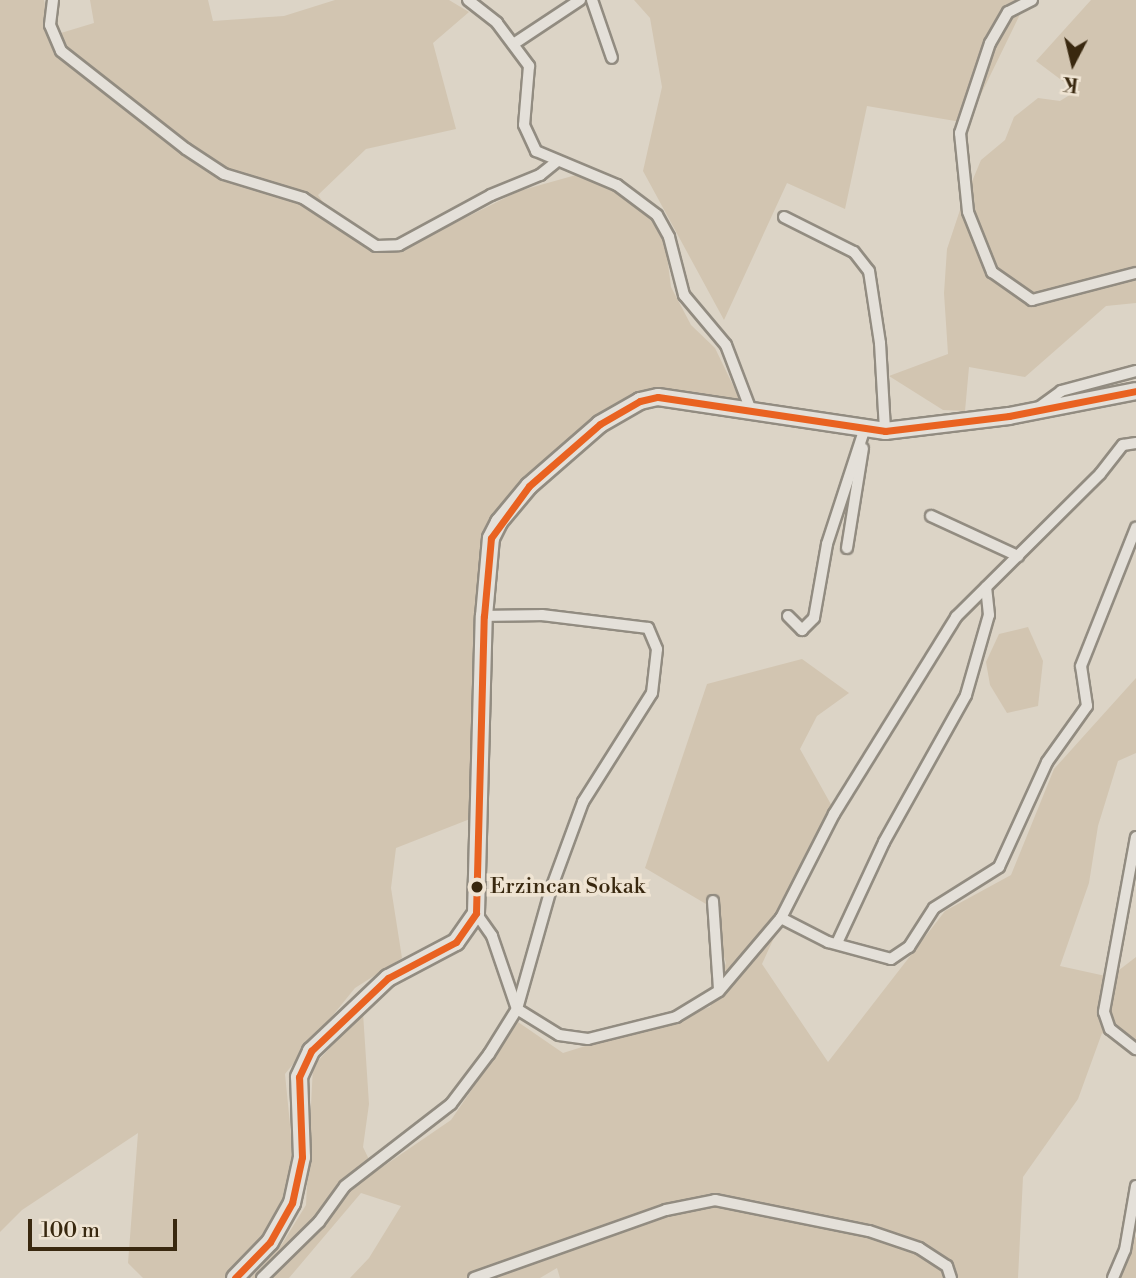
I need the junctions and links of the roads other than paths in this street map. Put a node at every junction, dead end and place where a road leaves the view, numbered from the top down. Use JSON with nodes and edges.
{"nodes":[{"id":1,"x":53,"y":0,"type":"edge"},
{"id":2,"x":468,"y":0,"type":"edge"},
{"id":3,"x":580,"y":0,"type":"edge"},
{"id":4,"x":592,"y":0,"type":"edge"},
{"id":5,"x":1032,"y":0,"type":"edge"},
{"id":6,"x":515,"y":43,"type":"junction"},
{"id":7,"x":612,"y":58,"type":"dead end"},
{"id":8,"x":556,"y":162,"type":"junction"},
{"id":9,"x":784,"y":217,"type":"dead end"},
{"id":10,"x":1136,"y":273,"type":"edge"},
{"id":11,"x":1136,"y":371,"type":"edge"},
{"id":12,"x":1136,"y":391,"type":"edge"},
{"id":13,"x":1033,"y":412,"type":"junction"},
{"id":14,"x":752,"y":413,"type":"junction"},
{"id":15,"x":864,"y":431,"type":"junction"},
{"id":16,"x":886,"y":431,"type":"junction"},
{"id":17,"x":1136,"y":443,"type":"edge"},
{"id":18,"x":931,"y":516,"type":"dead end"},
{"id":19,"x":1136,"y":528,"type":"edge"},
{"id":20,"x":847,"y":548,"type":"dead end"},
{"id":21,"x":1018,"y":556,"type":"junction"},
{"id":22,"x":986,"y":587,"type":"junction"},
{"id":23,"x":484,"y":616,"type":"junction"},
{"id":24,"x":788,"y":616,"type":"dead end"},
{"id":25,"x":1136,"y":837,"type":"edge"},
{"id":26,"x":713,"y":901,"type":"dead end"},
{"id":27,"x":477,"y":913,"type":"junction"},
{"id":28,"x":780,"y":918,"type":"junction"},
{"id":29,"x":837,"y":943,"type":"junction"},
{"id":30,"x":719,"y":991,"type":"junction"},
{"id":31,"x":516,"y":1009,"type":"junction"},
{"id":32,"x":1136,"y":1049,"type":"edge"},
{"id":33,"x":1136,"y":1186,"type":"edge"},
{"id":34,"x":235,"y":1278,"type":"edge"},
{"id":35,"x":262,"y":1278,"type":"edge"},
{"id":36,"x":474,"y":1278,"type":"edge"},
{"id":37,"x":950,"y":1278,"type":"edge"},
{"id":38,"x":1113,"y":1278,"type":"edge"}],
"edges":[{"from":1,"to":8,"type":"street"},
{"from":2,"to":6,"type":"street"},
{"from":3,"to":6,"type":"street"},
{"from":4,"to":7,"type":"street"},
{"from":5,"to":10,"type":"street"},
{"from":6,"to":8,"type":"street"},
{"from":8,"to":14,"type":"street"},
{"from":9,"to":16,"type":"street"},
{"from":11,"to":13,"type":"street"},
{"from":12,"to":13,"type":"main road"},
{"from":13,"to":16,"type":"main road"},
{"from":14,"to":15,"type":"main road"},
{"from":14,"to":23,"type":"main road"},
{"from":15,"to":16,"type":"main road"},
{"from":15,"to":20,"type":"street"},
{"from":15,"to":24,"type":"street"},
{"from":17,"to":21,"type":"street"},
{"from":18,"to":21,"type":"street"},
{"from":19,"to":29,"type":"street"},
{"from":21,"to":22,"type":"street"},
{"from":22,"to":28,"type":"street"},
{"from":22,"to":29,"type":"street"},
{"from":23,"to":27,"type":"main road"},
{"from":23,"to":31,"type":"street"},
{"from":25,"to":32,"type":"street"},
{"from":26,"to":30,"type":"street"},
{"from":27,"to":31,"type":"street"},
{"from":27,"to":34,"type":"main road"},
{"from":28,"to":29,"type":"street"},
{"from":28,"to":30,"type":"street"},
{"from":30,"to":31,"type":"street"},
{"from":31,"to":35,"type":"street"},
{"from":33,"to":38,"type":"street"},
{"from":36,"to":37,"type":"street"}]}
